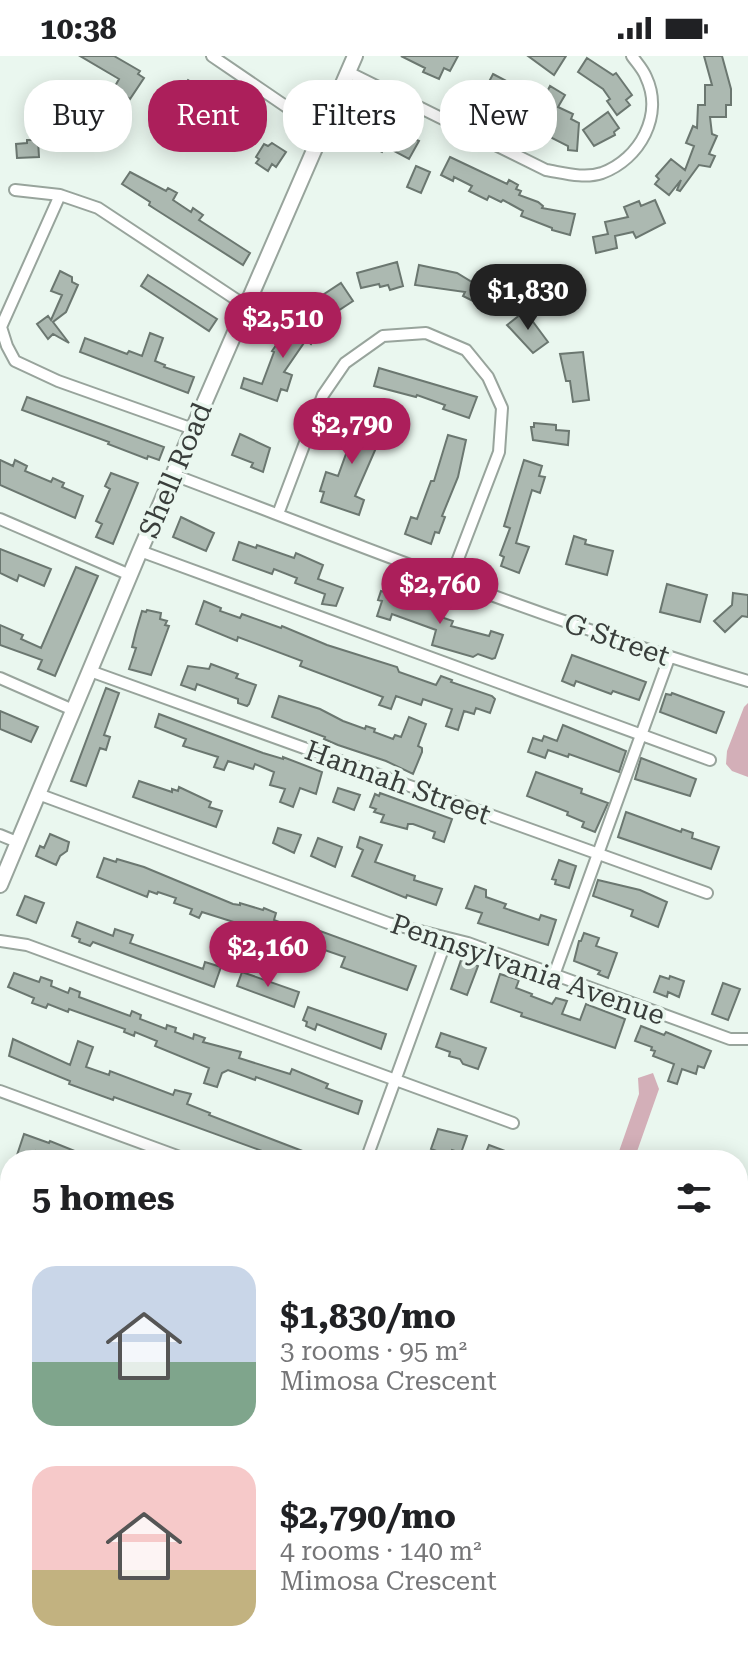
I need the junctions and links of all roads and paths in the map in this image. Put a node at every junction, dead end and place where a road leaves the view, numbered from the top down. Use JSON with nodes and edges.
{"nodes":[{"id":1,"x":212,"y":56,"type":"edge"},
{"id":2,"x":355,"y":56,"type":"edge"},
{"id":3,"x":632,"y":56,"type":"edge"},
{"id":4,"x":348,"y":72,"type":"junction"},
{"id":5,"x":344,"y":80,"type":"edge"},
{"id":6,"x":283,"y":104,"type":"edge"},
{"id":7,"x":313,"y":152,"type":"edge"},
{"id":8,"x":15,"y":190,"type":"dead end"},
{"id":9,"x":60,"y":195,"type":"junction"},
{"id":10,"x":246,"y":306,"type":"junction"},
{"id":11,"x":193,"y":429,"type":"junction"},
{"id":12,"x":174,"y":475,"type":"junction"},
{"id":13,"x":278,"y":514,"type":"junction"},
{"id":14,"x":0,"y":519,"type":"edge"},
{"id":15,"x":140,"y":551,"type":"junction"},
{"id":16,"x":130,"y":575,"type":"junction"},
{"id":17,"x":450,"y":580,"type":"junction"},
{"id":18,"x":669,"y":658,"type":"junction"},
{"id":19,"x":90,"y":671,"type":"junction"},
{"id":20,"x":0,"y":678,"type":"edge"},
{"id":21,"x":748,"y":681,"type":"edge"},
{"id":22,"x":73,"y":710,"type":"junction"},
{"id":23,"x":641,"y":734,"type":"junction"},
{"id":24,"x":710,"y":760,"type":"dead end"},
{"id":25,"x":38,"y":794,"type":"junction"},
{"id":26,"x":0,"y":835,"type":"edge"},
{"id":27,"x":17,"y":842,"type":"junction"},
{"id":28,"x":597,"y":855,"type":"junction"},
{"id":29,"x":0,"y":885,"type":"edge"},
{"id":30,"x":707,"y":893,"type":"dead end"},
{"id":31,"x":447,"y":938,"type":"junction"},
{"id":32,"x":0,"y":941,"type":"edge"},
{"id":33,"x":554,"y":975,"type":"junction"},
{"id":34,"x":748,"y":1039,"type":"edge"},
{"id":35,"x":395,"y":1081,"type":"junction"},
{"id":36,"x":0,"y":1091,"type":"edge"},
{"id":37,"x":513,"y":1123,"type":"dead end"},
{"id":38,"x":161,"y":1150,"type":"edge"},
{"id":39,"x":370,"y":1150,"type":"edge"}],
"edges":[{"from":1,"to":6,"type":"street"},
{"from":2,"to":4,"type":"street","name":"Shell Road"},
{"from":3,"to":4,"type":"street"},
{"from":4,"to":5,"type":"street","name":"Shell Road"},
{"from":7,"to":10,"type":"street","name":"Shell Road"},
{"from":8,"to":9,"type":"street"},
{"from":9,"to":10,"type":"street"},
{"from":9,"to":11,"type":"street"},
{"from":10,"to":11,"type":"street","name":"Shell Road"},
{"from":11,"to":12,"type":"street","name":"Shell Road"},
{"from":12,"to":13,"type":"street","name":"G Street"},
{"from":12,"to":15,"type":"street","name":"Shell Road"},
{"from":13,"to":17,"type":"street","name":"G Street"},
{"from":13,"to":17,"type":"street"},
{"from":14,"to":16,"type":"street"},
{"from":15,"to":16,"type":"street","name":"Shell Road"},
{"from":15,"to":23,"type":"street"},
{"from":16,"to":19,"type":"street","name":"Shell Road"},
{"from":17,"to":18,"type":"street","name":"G Street"},
{"from":18,"to":21,"type":"street","name":"G Street"},
{"from":18,"to":23,"type":"street"},
{"from":19,"to":22,"type":"street","name":"Shell Road"},
{"from":19,"to":28,"type":"street","name":"Hannah Street"},
{"from":20,"to":22,"type":"street"},
{"from":22,"to":25,"type":"street","name":"Shell Road"},
{"from":23,"to":24,"type":"street"},
{"from":23,"to":28,"type":"street"},
{"from":25,"to":27,"type":"street","name":"Shell Road"},
{"from":25,"to":31,"type":"street","name":"Pennsylvania Avenue"},
{"from":26,"to":27,"type":"street"},
{"from":27,"to":29,"type":"street","name":"Shell Road"},
{"from":28,"to":30,"type":"street","name":"Hannah Street"},
{"from":28,"to":33,"type":"street"},
{"from":31,"to":33,"type":"street","name":"Pennsylvania Avenue"},
{"from":31,"to":35,"type":"street"},
{"from":32,"to":35,"type":"street"},
{"from":33,"to":34,"type":"street","name":"Pennsylvania Avenue"},
{"from":35,"to":37,"type":"street"},
{"from":35,"to":39,"type":"street"},
{"from":36,"to":38,"type":"street"}]}
